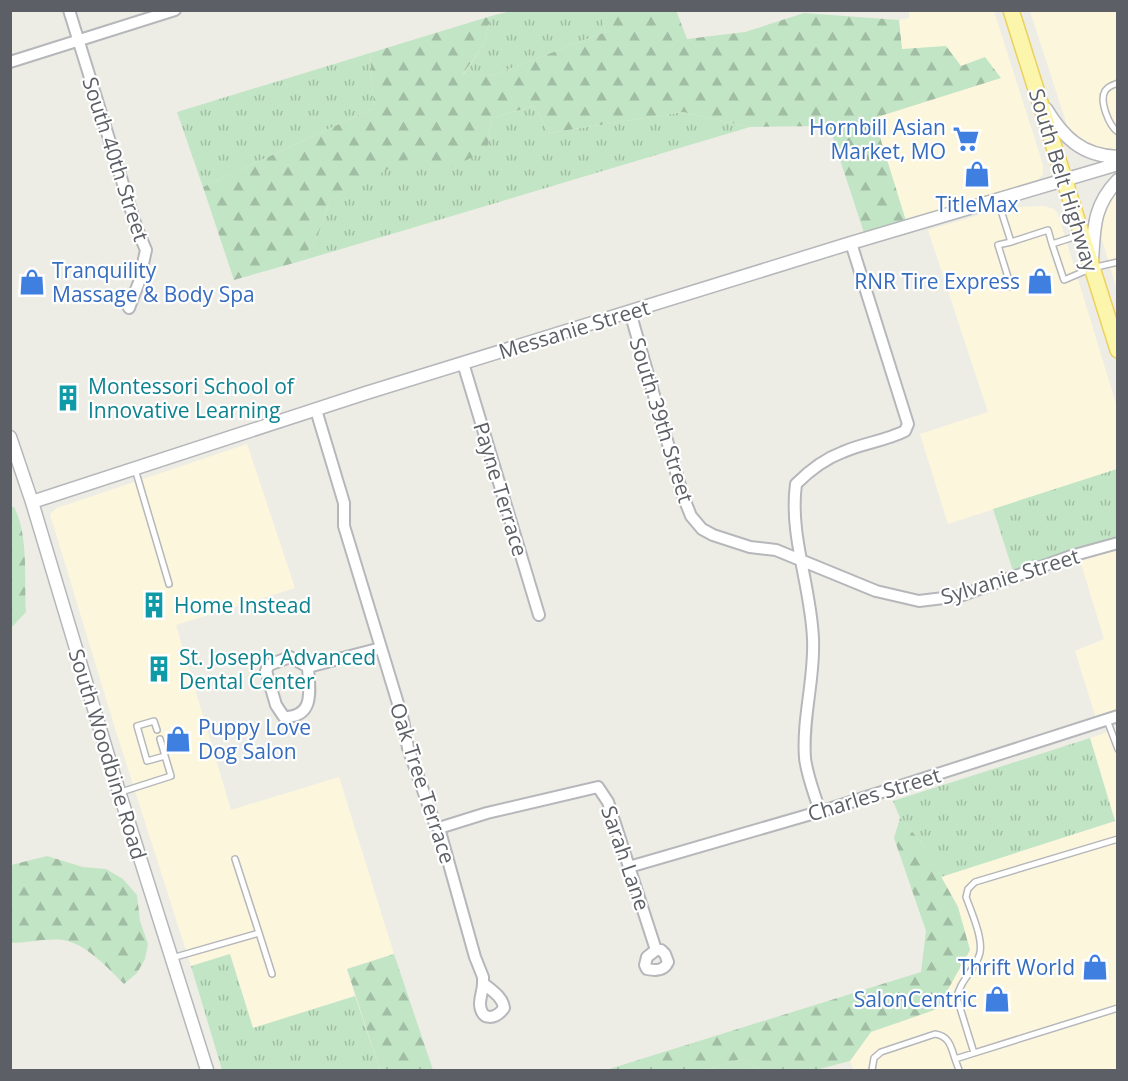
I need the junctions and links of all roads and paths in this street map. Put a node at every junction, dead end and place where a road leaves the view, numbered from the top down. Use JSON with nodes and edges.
{"nodes":[{"id":1,"x":69,"y":10,"type":"edge"},
{"id":2,"x":175,"y":10,"type":"edge"},
{"id":3,"x":1011,"y":10,"type":"edge"},
{"id":4,"x":78,"y":39,"type":"junction"},
{"id":5,"x":10,"y":62,"type":"edge"},
{"id":6,"x":1118,"y":83,"type":"edge"},
{"id":7,"x":1038,"y":96,"type":"junction"},
{"id":8,"x":1118,"y":132,"type":"edge"},
{"id":9,"x":1118,"y":157,"type":"edge"},
{"id":10,"x":1118,"y":164,"type":"edge"},
{"id":11,"x":1064,"y":180,"type":"junction"},
{"id":12,"x":1118,"y":180,"type":"edge"},
{"id":13,"x":997,"y":200,"type":"junction"},
{"id":14,"x":1081,"y":235,"type":"junction"},
{"id":15,"x":1011,"y":242,"type":"junction"},
{"id":16,"x":851,"y":243,"type":"junction"},
{"id":17,"x":1052,"y":244,"type":"junction"},
{"id":18,"x":1118,"y":262,"type":"edge"},
{"id":19,"x":1092,"y":268,"type":"junction"},
{"id":20,"x":1011,"y":287,"type":"dead end"},
{"id":21,"x":129,"y":308,"type":"dead end"},
{"id":22,"x":630,"y":312,"type":"junction"},
{"id":23,"x":1118,"y":350,"type":"edge"},
{"id":24,"x":463,"y":363,"type":"junction"},
{"id":25,"x":316,"y":410,"type":"junction"},
{"id":26,"x":10,"y":437,"type":"edge"},
{"id":27,"x":135,"y":469,"type":"junction"},
{"id":28,"x":32,"y":502,"type":"junction"},
{"id":29,"x":1118,"y":543,"type":"edge"},
{"id":30,"x":801,"y":560,"type":"junction"},
{"id":31,"x":169,"y":584,"type":"dead end"},
{"id":32,"x":539,"y":615,"type":"dead end"},
{"id":33,"x":381,"y":648,"type":"junction"},
{"id":34,"x":308,"y":667,"type":"junction"},
{"id":35,"x":1112,"y":718,"type":"edge"},
{"id":36,"x":157,"y":730,"type":"dead end"},
{"id":37,"x":160,"y":740,"type":"dead end"},
{"id":38,"x":1118,"y":749,"type":"edge"},
{"id":39,"x":165,"y":756,"type":"junction"},
{"id":40,"x":119,"y":792,"type":"junction"},
{"id":41,"x":820,"y":812,"type":"junction"},
{"id":42,"x":439,"y":828,"type":"junction"},
{"id":43,"x":1118,"y":838,"type":"edge"},
{"id":44,"x":235,"y":858,"type":"dead end"},
{"id":45,"x":630,"y":867,"type":"junction"},
{"id":46,"x":259,"y":933,"type":"junction"},
{"id":47,"x":656,"y":950,"type":"dead end"},
{"id":48,"x":172,"y":958,"type":"junction"},
{"id":49,"x":272,"y":974,"type":"dead end"},
{"id":50,"x":483,"y":983,"type":"dead end"},
{"id":51,"x":1118,"y":1008,"type":"edge"},
{"id":52,"x":974,"y":1053,"type":"junction"},
{"id":53,"x":955,"y":1059,"type":"junction"},
{"id":54,"x":207,"y":1071,"type":"edge"},
{"id":55,"x":873,"y":1071,"type":"edge"},
{"id":56,"x":959,"y":1071,"type":"edge"}],
"edges":[{"from":1,"to":4,"type":"street","name":"South 40th Street"},
{"from":2,"to":4,"type":"street"},
{"from":3,"to":7,"type":"main road","name":"South Belt Highway"},
{"from":4,"to":5,"type":"street"},
{"from":4,"to":21,"type":"street","name":"South 40th Street"},
{"from":6,"to":8,"type":"lane"},
{"from":7,"to":9,"type":"street"},
{"from":7,"to":11,"type":"main road","name":"South Belt Highway"},
{"from":10,"to":11,"type":"street","name":"Messanie Street"},
{"from":11,"to":13,"type":"street","name":"Messanie Street"},
{"from":11,"to":14,"type":"main road","name":"South Belt Highway"},
{"from":12,"to":19,"type":"street"},
{"from":13,"to":15,"type":"lane"},
{"from":13,"to":16,"type":"street","name":"Messanie Street"},
{"from":14,"to":17,"type":"lane"},
{"from":14,"to":19,"type":"main road","name":"South Belt Highway"},
{"from":15,"to":17,"type":"lane"},
{"from":15,"to":20,"type":"lane"},
{"from":16,"to":22,"type":"street","name":"Messanie Street"},
{"from":16,"to":30,"type":"street"},
{"from":17,"to":19,"type":"lane"},
{"from":18,"to":19,"type":"lane"},
{"from":19,"to":23,"type":"main road","name":"South Belt Highway"},
{"from":22,"to":24,"type":"street","name":"Messanie Street"},
{"from":22,"to":30,"type":"street","name":"South 39th Street"},
{"from":24,"to":25,"type":"street","name":"Messanie Street"},
{"from":24,"to":32,"type":"street","name":"Payne Terrace"},
{"from":25,"to":27,"type":"street","name":"Messanie Street"},
{"from":25,"to":33,"type":"street","name":"Oak Tree Terrace"},
{"from":26,"to":28,"type":"street","name":"South Woodbine Road"},
{"from":27,"to":28,"type":"street","name":"Messanie Street"},
{"from":27,"to":31,"type":"lane"},
{"from":28,"to":40,"type":"street","name":"South Woodbine Road"},
{"from":29,"to":30,"type":"street","name":"Sylvanie Street"},
{"from":30,"to":41,"type":"street"},
{"from":33,"to":34,"type":"street"},
{"from":33,"to":42,"type":"street","name":"Oak Tree Terrace"},
{"from":34,"to":34,"type":"street"},
{"from":35,"to":38,"type":"lane"},
{"from":35,"to":41,"type":"street","name":"Charles Street"},
{"from":36,"to":39,"type":"lane"},
{"from":37,"to":39,"type":"lane"},
{"from":39,"to":40,"type":"lane"},
{"from":40,"to":48,"type":"street","name":"South Woodbine Road"},
{"from":41,"to":45,"type":"street","name":"Charles Street"},
{"from":42,"to":45,"type":"street","name":"Sarah Lane"},
{"from":42,"to":50,"type":"street","name":"Oak Tree Terrace"},
{"from":43,"to":52,"type":"lane"},
{"from":44,"to":46,"type":"lane"},
{"from":45,"to":47,"type":"street","name":"Sarah Lane"},
{"from":46,"to":48,"type":"lane"},
{"from":46,"to":49,"type":"lane"},
{"from":48,"to":54,"type":"street","name":"South Woodbine Road"},
{"from":51,"to":52,"type":"lane"},
{"from":52,"to":53,"type":"lane"},
{"from":53,"to":55,"type":"lane"},
{"from":53,"to":56,"type":"lane"}]}
